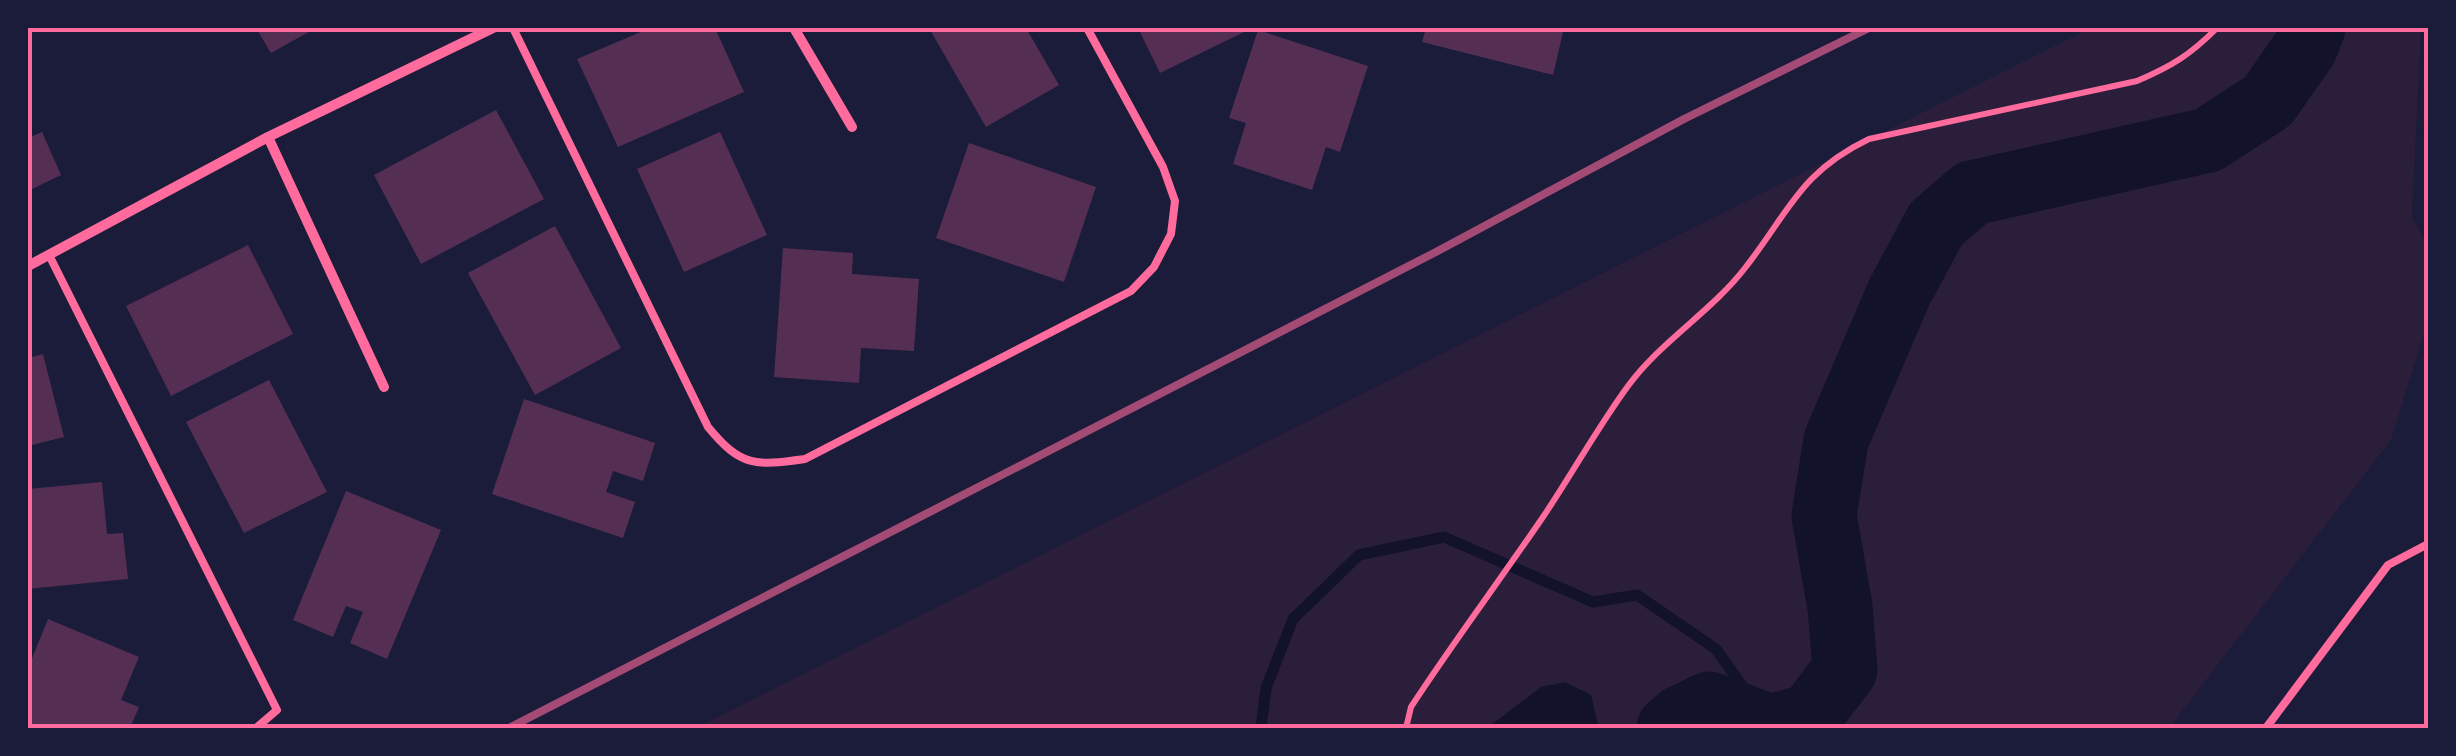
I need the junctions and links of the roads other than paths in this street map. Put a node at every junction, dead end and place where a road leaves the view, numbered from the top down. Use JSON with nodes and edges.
{"nodes":[{"id":1,"x":493,"y":28,"type":"edge"},
{"id":2,"x":513,"y":28,"type":"edge"},
{"id":3,"x":794,"y":28,"type":"edge"},
{"id":4,"x":1088,"y":28,"type":"edge"},
{"id":5,"x":852,"y":127,"type":"dead end"},
{"id":6,"x":268,"y":137,"type":"junction"},
{"id":7,"x":49,"y":255,"type":"junction"},
{"id":8,"x":28,"y":266,"type":"edge"},
{"id":9,"x":384,"y":388,"type":"dead end"},
{"id":10,"x":2428,"y":544,"type":"edge"},
{"id":11,"x":256,"y":728,"type":"edge"},
{"id":12,"x":2266,"y":728,"type":"edge"}],
"edges":[{"from":1,"to":6,"type":"street"},
{"from":2,"to":4,"type":"lane"},
{"from":3,"to":5,"type":"street"},
{"from":6,"to":7,"type":"street"},
{"from":6,"to":9,"type":"street"},
{"from":7,"to":8,"type":"street"},
{"from":7,"to":11,"type":"lane"},
{"from":10,"to":12,"type":"lane"}]}
